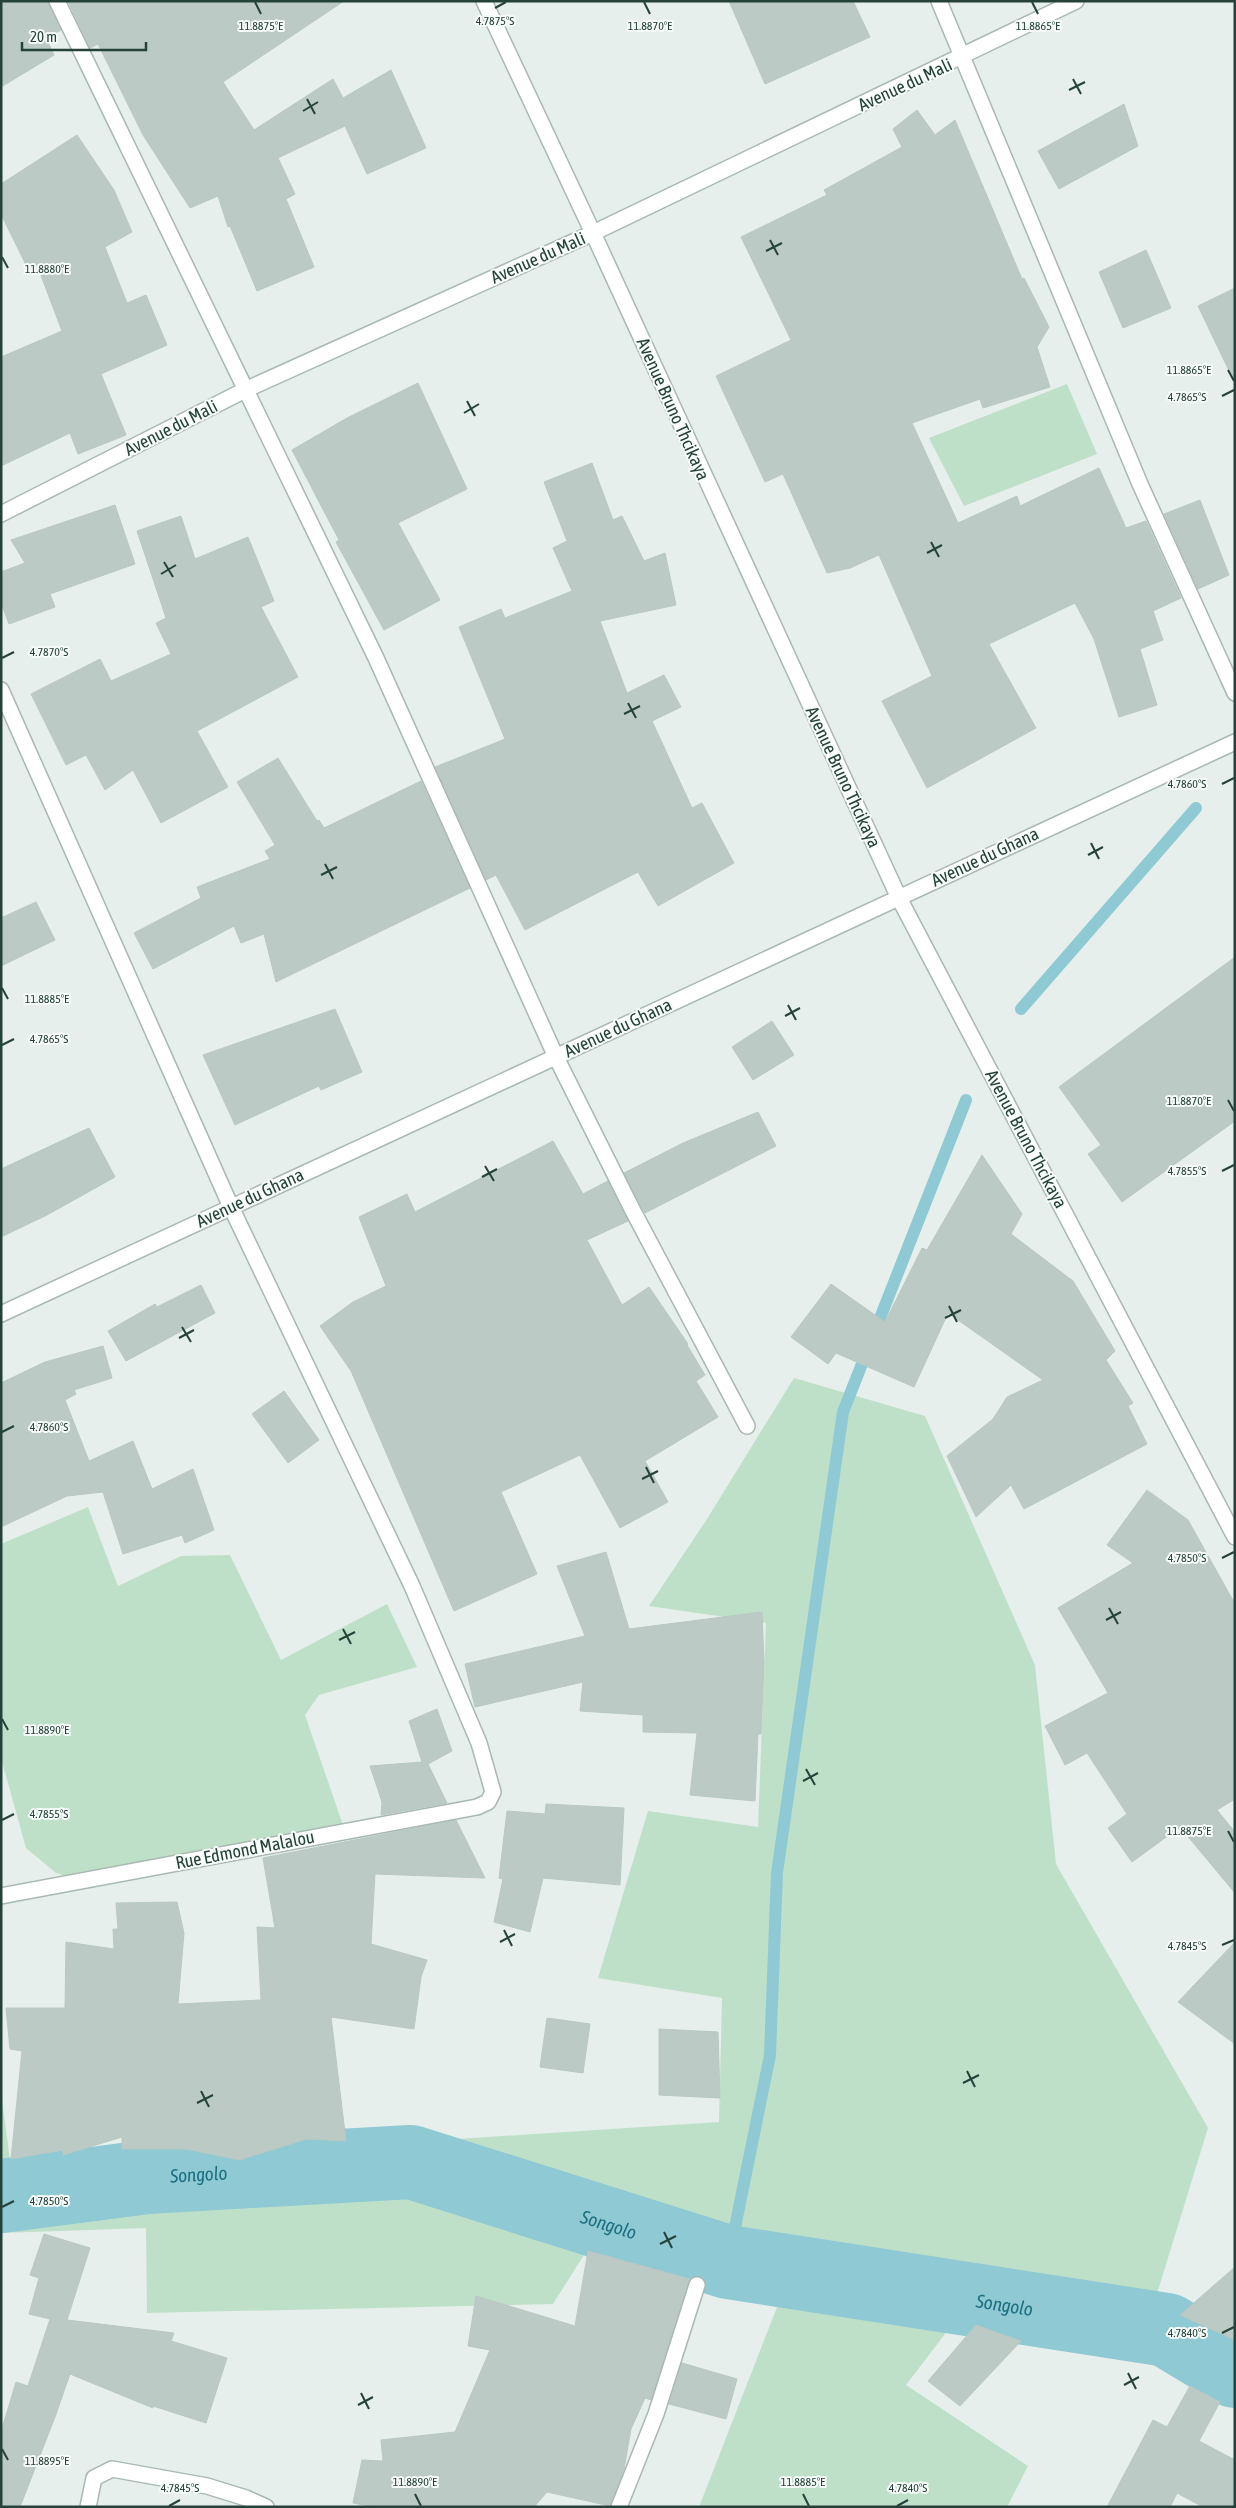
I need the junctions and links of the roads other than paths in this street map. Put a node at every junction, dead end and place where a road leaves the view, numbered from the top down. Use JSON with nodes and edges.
{"nodes":[{"id":1,"x":58,"y":1,"type":"edge"},
{"id":2,"x":484,"y":1,"type":"edge"},
{"id":3,"x":939,"y":1,"type":"edge"},
{"id":4,"x":1076,"y":1,"type":"edge"},
{"id":5,"x":964,"y":56,"type":"junction"},
{"id":6,"x":593,"y":233,"type":"junction"},
{"id":7,"x":245,"y":390,"type":"junction"},
{"id":8,"x":1,"y":514,"type":"edge"},
{"id":9,"x":1,"y":690,"type":"edge"},
{"id":10,"x":1235,"y":693,"type":"edge"},
{"id":11,"x":1235,"y":742,"type":"edge"},
{"id":12,"x":898,"y":898,"type":"junction"},
{"id":13,"x":556,"y":1057,"type":"junction"},
{"id":14,"x":231,"y":1207,"type":"junction"},
{"id":15,"x":1,"y":1314,"type":"edge"},
{"id":16,"x":747,"y":1426,"type":"dead end"},
{"id":17,"x":1235,"y":1537,"type":"edge"},
{"id":18,"x":1,"y":1896,"type":"edge"},
{"id":19,"x":697,"y":2285,"type":"dead end"},
{"id":20,"x":88,"y":2507,"type":"edge"},
{"id":21,"x":266,"y":2507,"type":"edge"},
{"id":22,"x":619,"y":2507,"type":"edge"}],
"edges":[{"from":1,"to":7,"type":"street"},
{"from":2,"to":6,"type":"street","name":"Avenue Bruno Thcikaya"},
{"from":3,"to":5,"type":"street"},
{"from":4,"to":5,"type":"street","name":"Avenue du Mali"},
{"from":5,"to":6,"type":"street","name":"Avenue du Mali"},
{"from":5,"to":10,"type":"street"},
{"from":6,"to":7,"type":"street","name":"Avenue du Mali"},
{"from":6,"to":12,"type":"street","name":"Avenue Bruno Thcikaya"},
{"from":7,"to":8,"type":"street","name":"Avenue du Mali"},
{"from":7,"to":13,"type":"street"},
{"from":9,"to":14,"type":"street"},
{"from":11,"to":12,"type":"street","name":"Avenue du Ghana"},
{"from":12,"to":13,"type":"street","name":"Avenue du Ghana"},
{"from":12,"to":17,"type":"street","name":"Avenue Bruno Thcikaya"},
{"from":13,"to":14,"type":"street","name":"Avenue du Ghana"},
{"from":13,"to":16,"type":"street"},
{"from":14,"to":15,"type":"street","name":"Avenue du Ghana"},
{"from":14,"to":18,"type":"street","name":"Rue Edmond Malalou"},
{"from":19,"to":22,"type":"street"},
{"from":20,"to":21,"type":"street"}]}
